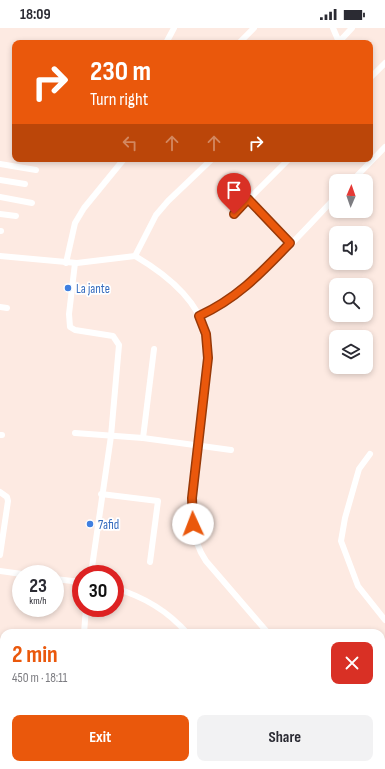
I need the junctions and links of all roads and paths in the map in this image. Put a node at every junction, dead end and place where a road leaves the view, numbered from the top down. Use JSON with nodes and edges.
{"nodes":[{"id":1,"x":174,"y":28,"type":"edge"},
{"id":2,"x":254,"y":28,"type":"edge"},
{"id":3,"x":332,"y":28,"type":"edge"},
{"id":4,"x":352,"y":28,"type":"edge"},
{"id":5,"x":168,"y":40,"type":"edge"},
{"id":6,"x":242,"y":40,"type":"edge"},
{"id":7,"x":338,"y":40,"type":"edge"},
{"id":8,"x":341,"y":40,"type":"edge"},
{"id":9,"x":385,"y":63,"type":"edge"},
{"id":10,"x":373,"y":75,"type":"edge"},
{"id":11,"x":385,"y":147,"type":"edge"},
{"id":12,"x":373,"y":159,"type":"edge"},
{"id":13,"x":122,"y":162,"type":"edge"},
{"id":14,"x":209,"y":162,"type":"edge"},
{"id":15,"x":284,"y":162,"type":"edge"},
{"id":16,"x":370,"y":162,"type":"edge"},
{"id":17,"x":0,"y":164,"type":"edge"},
{"id":18,"x":36,"y":170,"type":"dead end"},
{"id":19,"x":359,"y":174,"type":"edge"},
{"id":20,"x":0,"y":180,"type":"edge"},
{"id":21,"x":25,"y":184,"type":"dead end"},
{"id":22,"x":0,"y":197,"type":"edge"},
{"id":23,"x":248,"y":199,"type":"junction"},
{"id":24,"x":32,"y":203,"type":"dead end"},
{"id":25,"x":329,"y":204,"type":"edge"},
{"id":26,"x":0,"y":214,"type":"edge"},
{"id":27,"x":234,"y":214,"type":"dead end"},
{"id":28,"x":16,"y":216,"type":"dead end"},
{"id":29,"x":290,"y":243,"type":"junction"},
{"id":30,"x":0,"y":256,"type":"edge"},
{"id":31,"x":135,"y":256,"type":"junction"},
{"id":32,"x":66,"y":263,"type":"junction"},
{"id":33,"x":75,"y":263,"type":"junction"},
{"id":34,"x":0,"y":307,"type":"edge"},
{"id":35,"x":7,"y":308,"type":"dead end"},
{"id":36,"x":199,"y":316,"type":"junction"},
{"id":37,"x":154,"y":349,"type":"dead end"},
{"id":38,"x":75,"y":433,"type":"dead end"},
{"id":39,"x":111,"y":436,"type":"junction"},
{"id":40,"x":143,"y":438,"type":"junction"},
{"id":41,"x":199,"y":446,"type":"junction"},
{"id":42,"x":231,"y":450,"type":"dead end"},
{"id":43,"x":370,"y":454,"type":"dead end"},
{"id":44,"x":0,"y":492,"type":"edge"},
{"id":45,"x":101,"y":494,"type":"junction"},
{"id":46,"x":0,"y":555,"type":"edge"},
{"id":47,"x":150,"y":562,"type":"dead end"},
{"id":48,"x":92,"y":565,"type":"edge"},
{"id":49,"x":0,"y":571,"type":"edge"},
{"id":50,"x":12,"y":573,"type":"edge"},
{"id":51,"x":124,"y":591,"type":"edge"},
{"id":52,"x":85,"y":617,"type":"edge"},
{"id":53,"x":385,"y":620,"type":"edge"},
{"id":54,"x":84,"y":629,"type":"edge"},
{"id":55,"x":183,"y":629,"type":"edge"},
{"id":56,"x":264,"y":629,"type":"edge"}],
"edges":[{"from":1,"to":5,"type":"street"},
{"from":2,"to":6,"type":"street"},
{"from":3,"to":7,"type":"street"},
{"from":4,"to":8,"type":"street"},
{"from":9,"to":10,"type":"street"},
{"from":11,"to":12,"type":"street"},
{"from":13,"to":32,"type":"street"},
{"from":14,"to":31,"type":"street"},
{"from":15,"to":23,"type":"street"},
{"from":16,"to":19,"type":"street"},
{"from":17,"to":18,"type":"street"},
{"from":20,"to":21,"type":"street"},
{"from":22,"to":24,"type":"street"},
{"from":23,"to":27,"type":"street"},
{"from":23,"to":29,"type":"street"},
{"from":25,"to":29,"type":"street"},
{"from":26,"to":28,"type":"street"},
{"from":29,"to":36,"type":"street"},
{"from":30,"to":32,"type":"street"},
{"from":31,"to":33,"type":"street"},
{"from":31,"to":36,"type":"street"},
{"from":32,"to":33,"type":"street"},
{"from":33,"to":39,"type":"street"},
{"from":34,"to":35,"type":"street"},
{"from":36,"to":41,"type":"street"},
{"from":37,"to":40,"type":"street"},
{"from":38,"to":39,"type":"street"},
{"from":39,"to":40,"type":"street"},
{"from":39,"to":45,"type":"street"},
{"from":40,"to":41,"type":"street"},
{"from":41,"to":42,"type":"street"},
{"from":41,"to":56,"type":"street"},
{"from":43,"to":53,"type":"street"},
{"from":44,"to":46,"type":"street"},
{"from":45,"to":47,"type":"street"},
{"from":45,"to":48,"type":"street"},
{"from":49,"to":50,"type":"street"},
{"from":51,"to":55,"type":"street"},
{"from":52,"to":54,"type":"street"}]}
